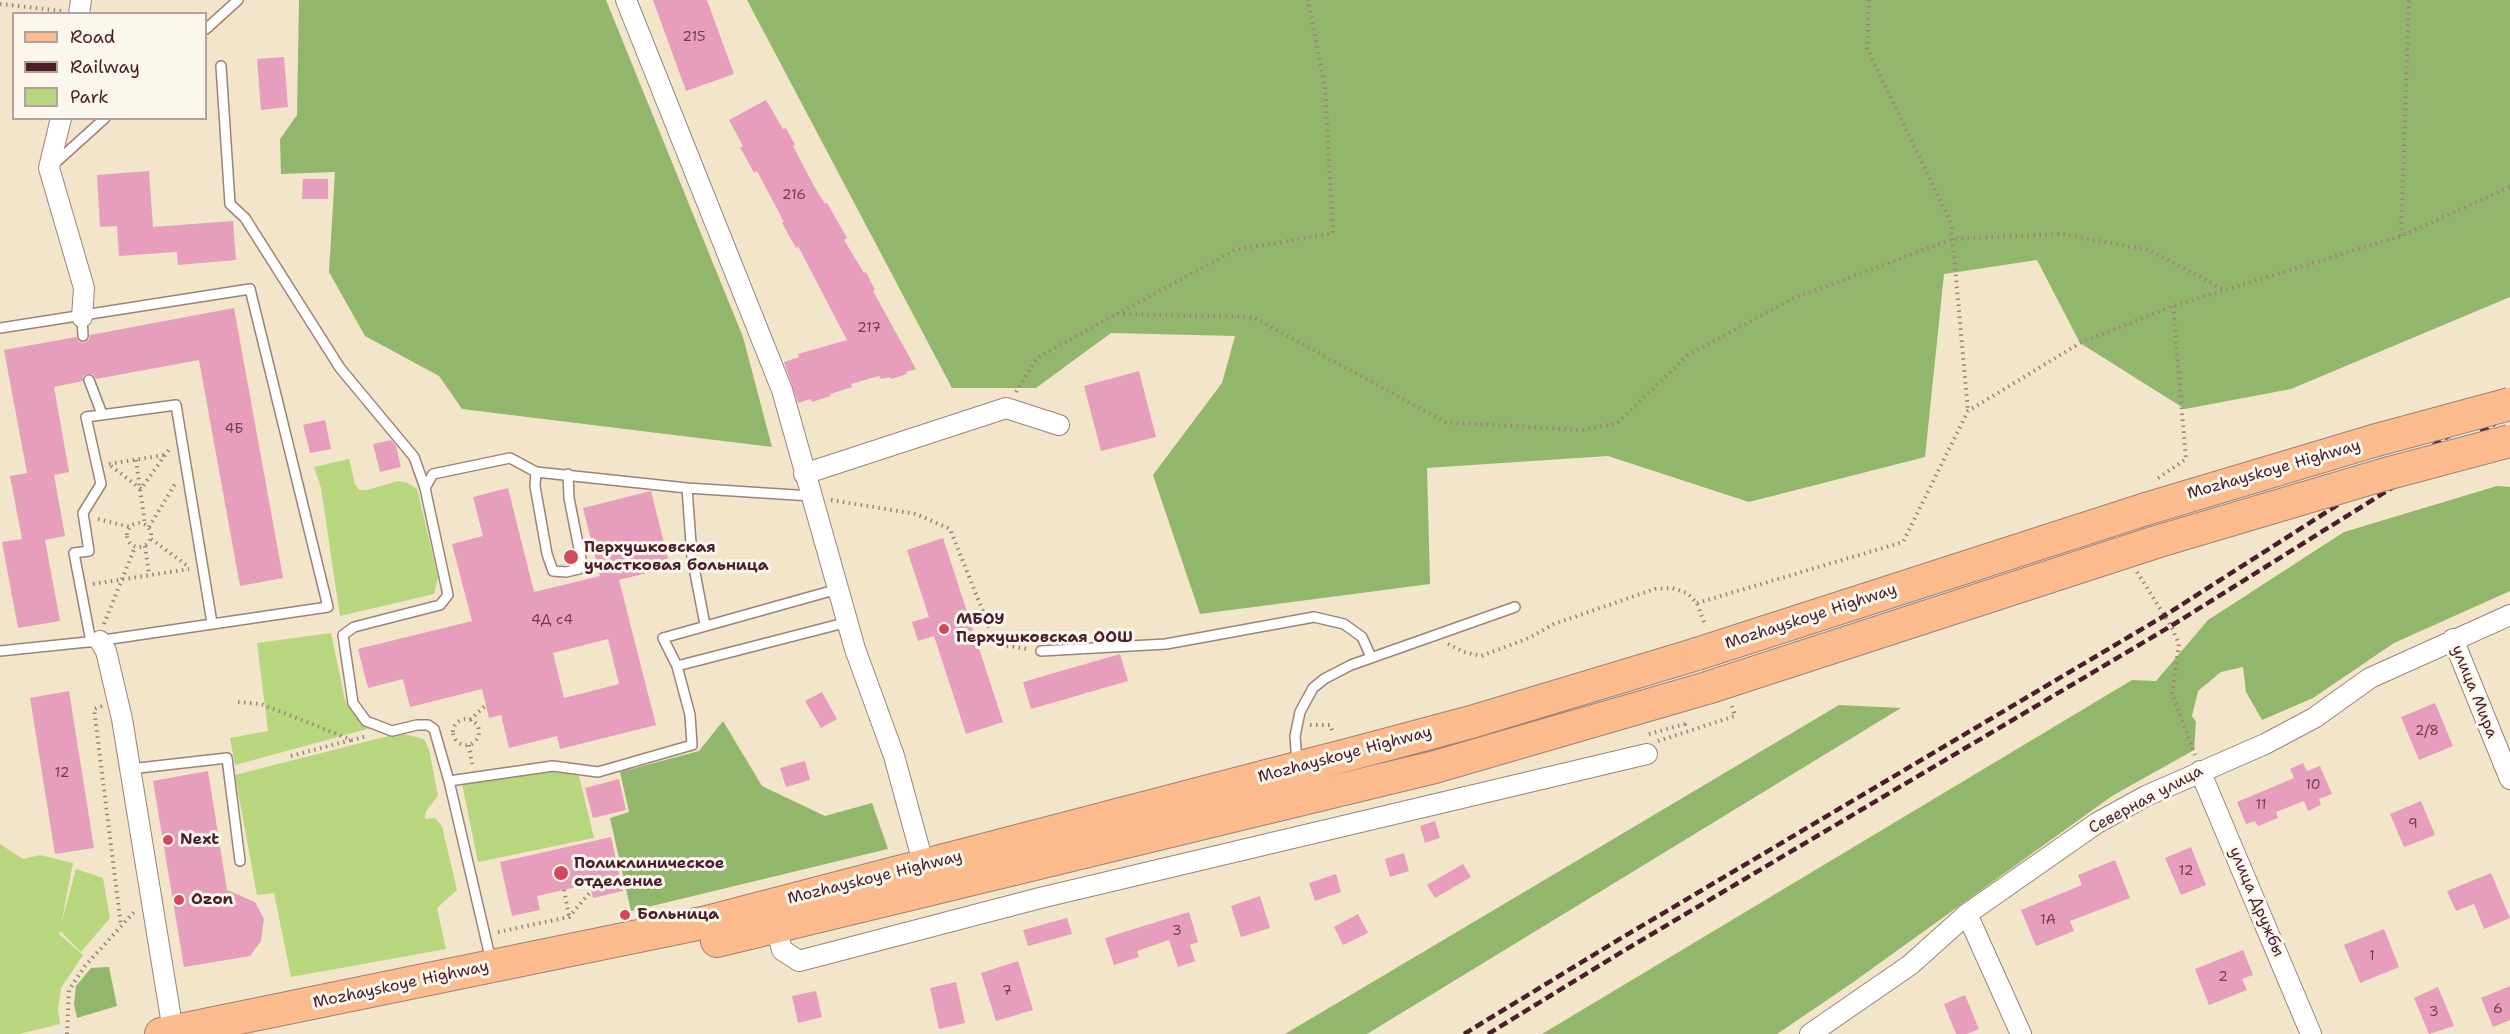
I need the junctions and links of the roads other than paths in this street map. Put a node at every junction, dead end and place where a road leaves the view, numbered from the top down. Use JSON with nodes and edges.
{"nodes":[{"id":1,"x":238,"y":0,"type":"edge"},
{"id":2,"x":626,"y":0,"type":"edge"},
{"id":3,"x":207,"y":28,"type":"edge"},
{"id":4,"x":221,"y":66,"type":"dead end"},
{"id":5,"x":61,"y":120,"type":"edge"},
{"id":6,"x":103,"y":120,"type":"edge"},
{"id":7,"x":49,"y":168,"type":"junction"},
{"id":8,"x":82,"y":326,"type":"junction"},
{"id":9,"x":0,"y":328,"type":"edge"},
{"id":10,"x":89,"y":380,"type":"dead end"},
{"id":11,"x":2510,"y":404,"type":"edge"},
{"id":12,"x":102,"y":414,"type":"junction"},
{"id":13,"x":1059,"y":424,"type":"dead end"},
{"id":14,"x":2510,"y":441,"type":"edge"},
{"id":15,"x":536,"y":471,"type":"junction"},
{"id":16,"x":568,"y":474,"type":"junction"},
{"id":17,"x":804,"y":474,"type":"junction"},
{"id":18,"x":425,"y":488,"type":"junction"},
{"id":19,"x":687,"y":488,"type":"junction"},
{"id":20,"x":811,"y":496,"type":"junction"},
{"id":21,"x":838,"y":589,"type":"junction"},
{"id":22,"x":1515,"y":607,"type":"dead end"},
{"id":23,"x":2510,"y":615,"type":"edge"},
{"id":24,"x":848,"y":622,"type":"junction"},
{"id":25,"x":212,"y":623,"type":"junction"},
{"id":26,"x":705,"y":625,"type":"junction"},
{"id":27,"x":2452,"y":639,"type":"junction"},
{"id":28,"x":96,"y":641,"type":"junction"},
{"id":29,"x":0,"y":651,"type":"edge"},
{"id":30,"x":1041,"y":651,"type":"road end"},
{"id":31,"x":1371,"y":657,"type":"junction"},
{"id":32,"x":677,"y":666,"type":"junction"},
{"id":33,"x":1648,"y":748,"type":"road end"},
{"id":34,"x":1297,"y":768,"type":"junction"},
{"id":35,"x":130,"y":769,"type":"junction"},
{"id":36,"x":2200,"y":771,"type":"junction"},
{"id":37,"x":2510,"y":778,"type":"edge"},
{"id":38,"x":448,"y":781,"type":"junction"},
{"id":39,"x":240,"y":861,"type":"dead end"},
{"id":40,"x":924,"y":866,"type":"junction"},
{"id":41,"x":1968,"y":914,"type":"junction"},
{"id":42,"x":776,"y":927,"type":"junction"},
{"id":43,"x":492,"y":966,"type":"junction"},
{"id":44,"x":167,"y":1033,"type":"edge"},
{"id":45,"x":266,"y":1034,"type":"edge"},
{"id":46,"x":1810,"y":1034,"type":"edge"},
{"id":47,"x":2021,"y":1034,"type":"edge"},
{"id":48,"x":2311,"y":1034,"type":"edge"}],
"edges":[{"from":1,"to":3,"type":"lane"},
{"from":2,"to":17,"type":"street"},
{"from":4,"to":18,"type":"lane"},
{"from":5,"to":7,"type":"street"},
{"from":6,"to":7,"type":"lane"},
{"from":7,"to":8,"type":"street"},
{"from":8,"to":9,"type":"lane"},
{"from":8,"to":25,"type":"lane"},
{"from":10,"to":12,"type":"lane"},
{"from":11,"to":34,"type":"main road","name":"Mozhayskoye Highway","bridge":true},
{"from":12,"to":25,"type":"lane"},
{"from":12,"to":28,"type":"lane"},
{"from":13,"to":17,"type":"street"},
{"from":14,"to":42,"type":"main road","name":"Mozhayskoye Highway","bridge":true},
{"from":15,"to":16,"type":"lane"},
{"from":15,"to":16,"type":"lane"},
{"from":15,"to":18,"type":"lane"},
{"from":16,"to":19,"type":"lane"},
{"from":17,"to":20,"type":"street"},
{"from":18,"to":38,"type":"lane"},
{"from":19,"to":20,"type":"lane"},
{"from":19,"to":26,"type":"lane"},
{"from":20,"to":21,"type":"street"},
{"from":21,"to":24,"type":"street"},
{"from":21,"to":26,"type":"lane"},
{"from":22,"to":31,"type":"lane"},
{"from":23,"to":27,"type":"street","name":"Северная улица"},
{"from":24,"to":32,"type":"lane"},
{"from":24,"to":40,"type":"street"},
{"from":25,"to":28,"type":"lane"},
{"from":26,"to":32,"type":"lane"},
{"from":27,"to":36,"type":"street","name":"Северная улица"},
{"from":27,"to":37,"type":"street","name":"улица Мира"},
{"from":28,"to":29,"type":"lane"},
{"from":28,"to":35,"type":"street"},
{"from":30,"to":31,"type":"lane"},
{"from":31,"to":34,"type":"lane"},
{"from":32,"to":38,"type":"lane"},
{"from":33,"to":42,"type":"street"},
{"from":34,"to":40,"type":"main road","name":"Mozhayskoye Highway"},
{"from":35,"to":39,"type":"lane"},
{"from":35,"to":44,"type":"street"},
{"from":36,"to":41,"type":"street","name":"Северная улица"},
{"from":36,"to":48,"type":"street","name":"улица Дружбы"},
{"from":38,"to":43,"type":"lane"},
{"from":40,"to":43,"type":"main road","name":"Mozhayskoye Highway"},
{"from":41,"to":46,"type":"street","name":"Северная улица"},
{"from":41,"to":47,"type":"street"},
{"from":42,"to":45,"type":"main road","name":"Mozhayskoye Highway"},
{"from":43,"to":44,"type":"main road","name":"Mozhayskoye Highway"}]}
